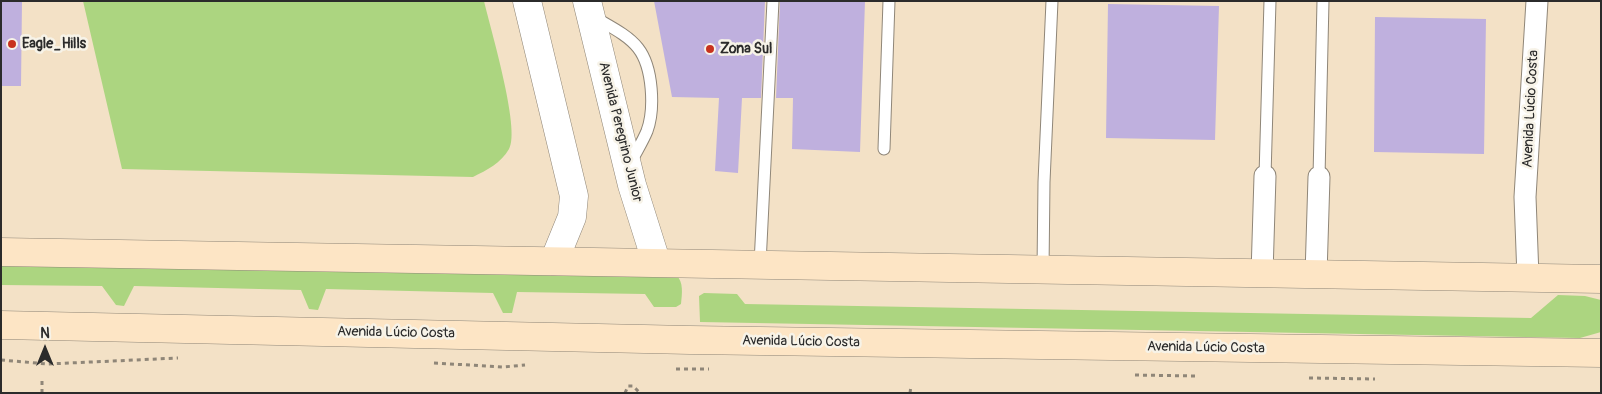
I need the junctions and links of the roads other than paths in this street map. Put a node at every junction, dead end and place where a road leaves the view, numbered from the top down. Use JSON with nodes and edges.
{"nodes":[{"id":1,"x":527,"y":1,"type":"edge"},
{"id":2,"x":773,"y":1,"type":"edge"},
{"id":3,"x":890,"y":1,"type":"edge"},
{"id":4,"x":1052,"y":1,"type":"edge"},
{"id":5,"x":1270,"y":1,"type":"edge"},
{"id":6,"x":1323,"y":1,"type":"edge"},
{"id":7,"x":1537,"y":1,"type":"edge"},
{"id":8,"x":589,"y":8,"type":"edge"},
{"id":9,"x":884,"y":149,"type":"dead end"},
{"id":10,"x":628,"y":168,"type":"junction"},
{"id":11,"x":1265,"y":176,"type":"joint"},
{"id":12,"x":1318,"y":177,"type":"joint"},
{"id":13,"x":1,"y":252,"type":"edge"},
{"id":14,"x":554,"y":261,"type":"junction"},
{"id":15,"x":656,"y":262,"type":"junction"},
{"id":16,"x":760,"y":264,"type":"junction"},
{"id":17,"x":1043,"y":270,"type":"junction"},
{"id":18,"x":1262,"y":274,"type":"junction"},
{"id":19,"x":1316,"y":275,"type":"junction"},
{"id":20,"x":1528,"y":277,"type":"junction"},
{"id":21,"x":1601,"y":279,"type":"edge"},
{"id":22,"x":1,"y":325,"type":"edge"},
{"id":23,"x":1601,"y":354,"type":"edge"}],
"edges":[{"from":1,"to":14,"type":"street"},
{"from":2,"to":16,"type":"lane"},
{"from":3,"to":9,"type":"lane"},
{"from":4,"to":17,"type":"lane"},
{"from":5,"to":11,"type":"lane"},
{"from":6,"to":12,"type":"lane"},
{"from":7,"to":20,"type":"street","name":"Avenida Lúcio Costa"},
{"from":8,"to":10,"type":"street","name":"Avenida Peregrino Junior"},
{"from":8,"to":10,"type":"lane"},
{"from":10,"to":15,"type":"street","name":"Avenida Peregrino Junior"},
{"from":11,"to":18,"type":"street"},
{"from":12,"to":19,"type":"street"},
{"from":13,"to":14,"type":"main road"},
{"from":14,"to":15,"type":"main road"},
{"from":15,"to":16,"type":"main road"},
{"from":16,"to":17,"type":"main road"},
{"from":17,"to":18,"type":"main road"},
{"from":18,"to":19,"type":"main road"},
{"from":19,"to":20,"type":"main road"},
{"from":20,"to":21,"type":"main road"},
{"from":22,"to":23,"type":"main road","name":"Avenida Lúcio Costa"}]}
